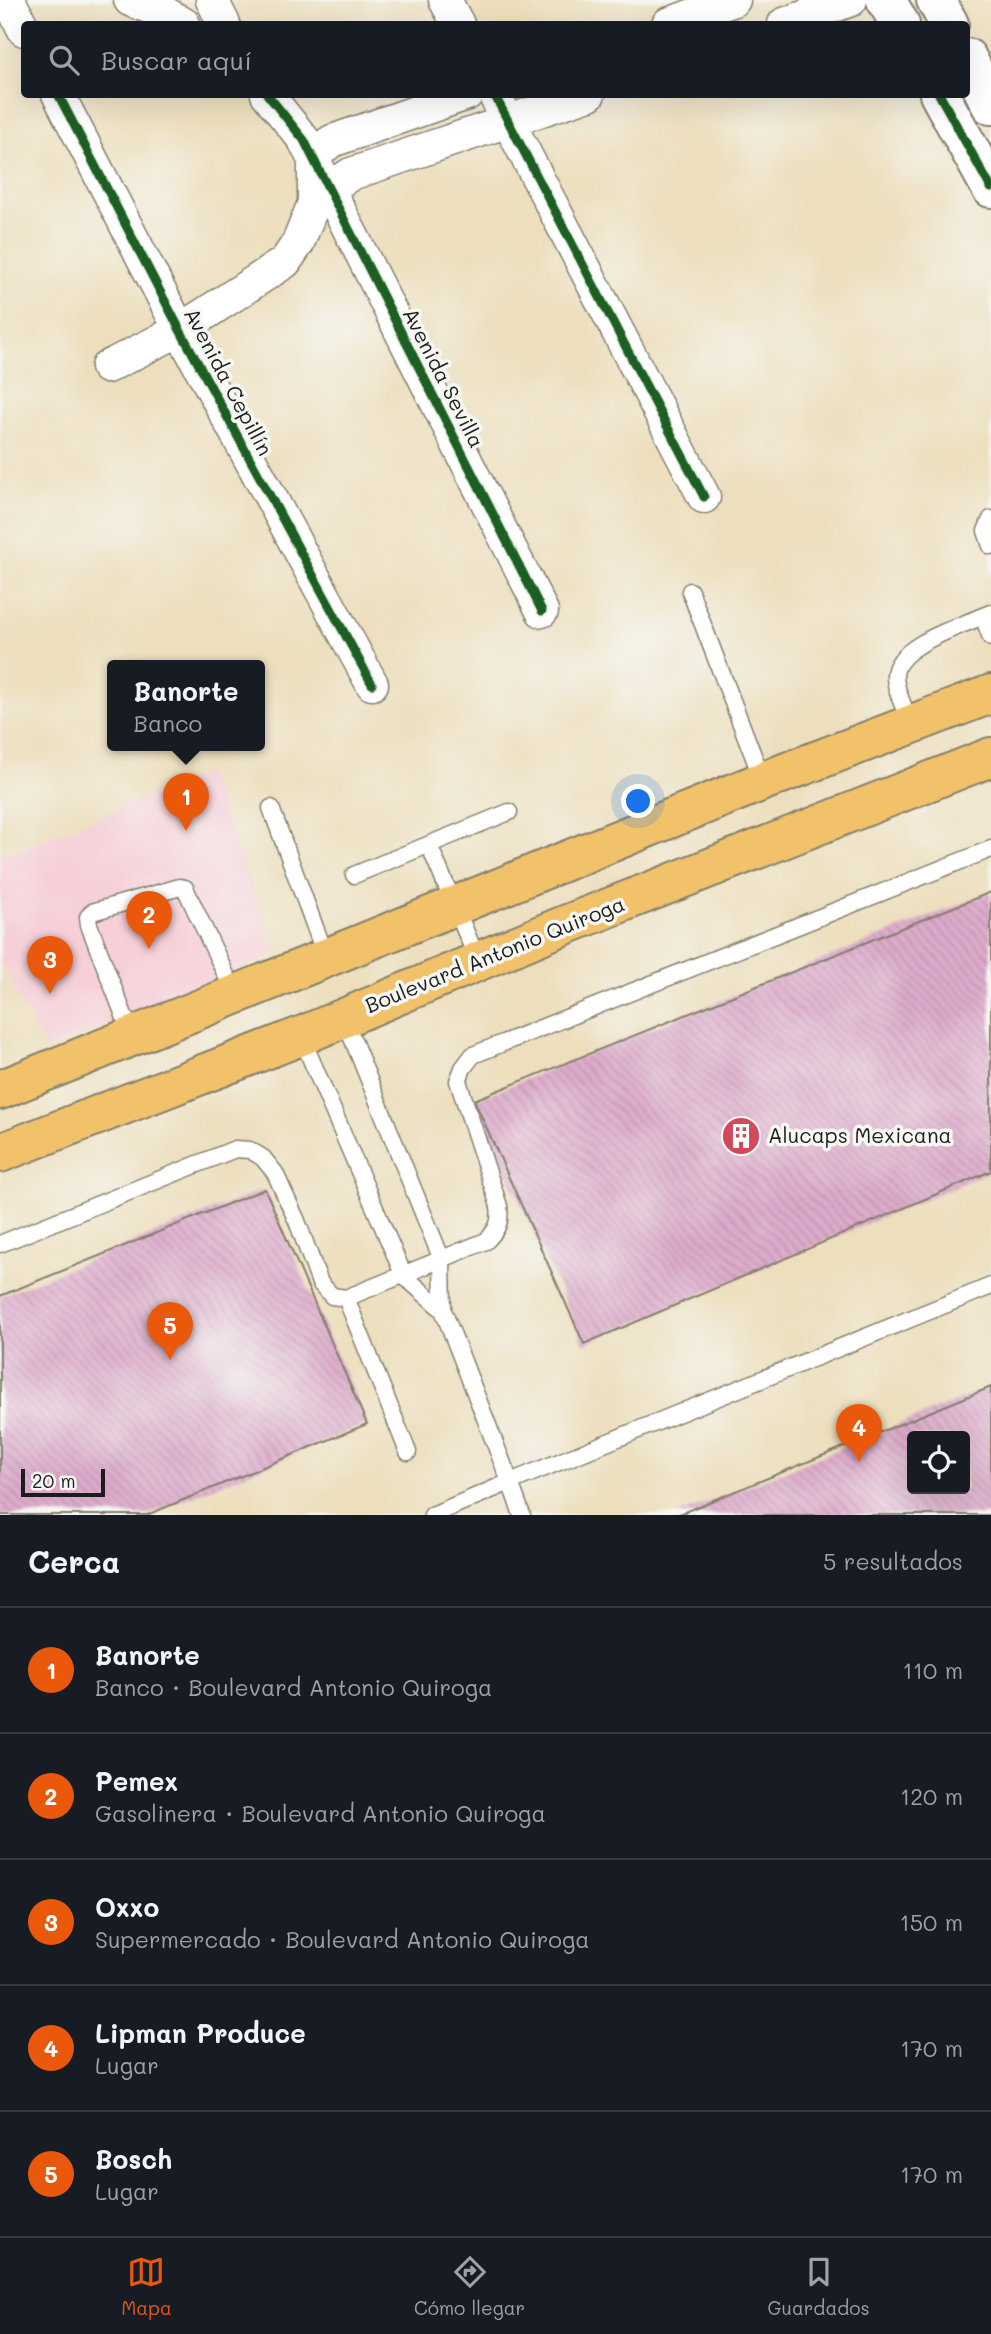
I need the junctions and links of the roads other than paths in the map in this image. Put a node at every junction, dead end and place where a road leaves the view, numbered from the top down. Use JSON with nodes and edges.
{"nodes":[{"id":1,"x":9,"y":0,"type":"edge"},
{"id":2,"x":130,"y":0,"type":"edge"},
{"id":3,"x":212,"y":0,"type":"edge"},
{"id":4,"x":445,"y":0,"type":"edge"},
{"id":5,"x":734,"y":0,"type":"edge"},
{"id":6,"x":851,"y":0,"type":"edge"},
{"id":7,"x":886,"y":0,"type":"edge"},
{"id":8,"x":936,"y":0,"type":"edge"},
{"id":9,"x":179,"y":21,"type":"edge"},
{"id":10,"x":222,"y":21,"type":"edge"},
{"id":11,"x":456,"y":21,"type":"edge"},
{"id":12,"x":675,"y":21,"type":"edge"},
{"id":13,"x":792,"y":21,"type":"edge"},
{"id":14,"x":898,"y":21,"type":"edge"},
{"id":15,"x":946,"y":21,"type":"edge"},
{"id":16,"x":21,"y":24,"type":"edge"},
{"id":17,"x":970,"y":64,"type":"edge"},
{"id":18,"x":60,"y":98,"type":"edge"},
{"id":19,"x":270,"y":98,"type":"edge"},
{"id":20,"x":456,"y":98,"type":"edge"},
{"id":21,"x":564,"y":98,"type":"edge"},
{"id":22,"x":941,"y":98,"type":"edge"},
{"id":23,"x":991,"y":104,"type":"edge"},
{"id":24,"x":501,"y":108,"type":"edge"},
{"id":25,"x":314,"y":160,"type":"junction"},
{"id":26,"x":991,"y":188,"type":"edge"},
{"id":27,"x":321,"y":196,"type":"junction"},
{"id":28,"x":180,"y":330,"type":"junction"},
{"id":29,"x":107,"y":367,"type":"dead end"},
{"id":30,"x":704,"y":497,"type":"dead end"},
{"id":31,"x":991,"y":519,"type":"edge"},
{"id":32,"x":991,"y":546,"type":"edge"},
{"id":33,"x":690,"y":591,"type":"dead end"},
{"id":34,"x":542,"y":611,"type":"dead end"},
{"id":35,"x":987,"y":614,"type":"edge"},
{"id":36,"x":991,"y":638,"type":"edge"},
{"id":37,"x":372,"y":684,"type":"dead end"},
{"id":38,"x":991,"y":694,"type":"edge"},
{"id":39,"x":910,"y":723,"type":"junction"},
{"id":40,"x":991,"y":757,"type":"edge"},
{"id":41,"x":763,"y":781,"type":"junction"},
{"id":42,"x":271,"y":808,"type":"dead end"},
{"id":43,"x":509,"y":811,"type":"dead end"},
{"id":44,"x":429,"y":845,"type":"junction"},
{"id":45,"x":991,"y":849,"type":"edge"},
{"id":46,"x":354,"y":876,"type":"dead end"},
{"id":47,"x":453,"y":907,"type":"junction"},
{"id":48,"x":326,"y":957,"type":"junction"},
{"id":49,"x":478,"y":961,"type":"junction"},
{"id":50,"x":235,"y":994,"type":"junction"},
{"id":51,"x":344,"y":1018,"type":"junction"},
{"id":52,"x":132,"y":1036,"type":"junction"},
{"id":53,"x":301,"y":1036,"type":"junction"},
{"id":54,"x":0,"y":1090,"type":"edge"},
{"id":55,"x":0,"y":1153,"type":"edge"},
{"id":56,"x":0,"y":1244,"type":"edge"},
{"id":57,"x":442,"y":1260,"type":"junction"},
{"id":58,"x":404,"y":1276,"type":"junction"},
{"id":59,"x":991,"y":1286,"type":"edge"},
{"id":60,"x":346,"y":1297,"type":"junction"},
{"id":61,"x":443,"y":1310,"type":"junction"},
{"id":62,"x":408,"y":1452,"type":"dead end"},
{"id":63,"x":510,"y":1482,"type":"junction"},
{"id":64,"x":432,"y":1515,"type":"edge"},
{"id":65,"x":522,"y":1515,"type":"edge"}],
"edges":[{"from":1,"to":16,"type":"street"},
{"from":2,"to":9,"type":"street"},
{"from":3,"to":10,"type":"street"},
{"from":4,"to":11,"type":"street"},
{"from":5,"to":12,"type":"street"},
{"from":6,"to":13,"type":"street"},
{"from":7,"to":14,"type":"street"},
{"from":8,"to":15,"type":"street"},
{"from":17,"to":23,"type":"street"},
{"from":18,"to":28,"type":"street","name":"Avenida Cepillín"},
{"from":19,"to":25,"type":"street","name":"Avenida Sevilla"},
{"from":20,"to":25,"type":"street"},
{"from":21,"to":24,"type":"street"},
{"from":22,"to":26,"type":"street"},
{"from":24,"to":27,"type":"street"},
{"from":24,"to":30,"type":"street"},
{"from":25,"to":27,"type":"street","name":"Avenida Sevilla"},
{"from":27,"to":28,"type":"street"},
{"from":27,"to":34,"type":"street","name":"Avenida Sevilla"},
{"from":28,"to":29,"type":"street"},
{"from":28,"to":37,"type":"street","name":"Avenida Cepillín"},
{"from":31,"to":32,"type":"lane"},
{"from":33,"to":41,"type":"lane"},
{"from":35,"to":36,"type":"lane"},
{"from":35,"to":39,"type":"lane"},
{"from":38,"to":39,"type":"main road"},
{"from":39,"to":41,"type":"main road"},
{"from":40,"to":49,"type":"main road","name":"Boulevard Antonio Quiroga"},
{"from":41,"to":47,"type":"main road"},
{"from":42,"to":48,"type":"lane"},
{"from":43,"to":44,"type":"lane"},
{"from":44,"to":46,"type":"lane"},
{"from":44,"to":47,"type":"lane"},
{"from":45,"to":57,"type":"lane"},
{"from":47,"to":48,"type":"main road"},
{"from":47,"to":49,"type":"lane"},
{"from":48,"to":50,"type":"main road"},
{"from":49,"to":51,"type":"main road","name":"Boulevard Antonio Quiroga"},
{"from":50,"to":52,"type":"main road"},
{"from":50,"to":52,"type":"lane"},
{"from":51,"to":53,"type":"main road","name":"Boulevard Antonio Quiroga"},
{"from":51,"to":57,"type":"lane"},
{"from":52,"to":54,"type":"main road"},
{"from":53,"to":55,"type":"main road","name":"Boulevard Antonio Quiroga"},
{"from":53,"to":58,"type":"lane"},
{"from":56,"to":60,"type":"lane"},
{"from":57,"to":58,"type":"lane"},
{"from":57,"to":61,"type":"lane"},
{"from":58,"to":60,"type":"lane"},
{"from":58,"to":61,"type":"lane"},
{"from":59,"to":63,"type":"lane"},
{"from":60,"to":62,"type":"lane"},
{"from":61,"to":63,"type":"lane"},
{"from":63,"to":64,"type":"lane"},
{"from":63,"to":65,"type":"lane"}]}
